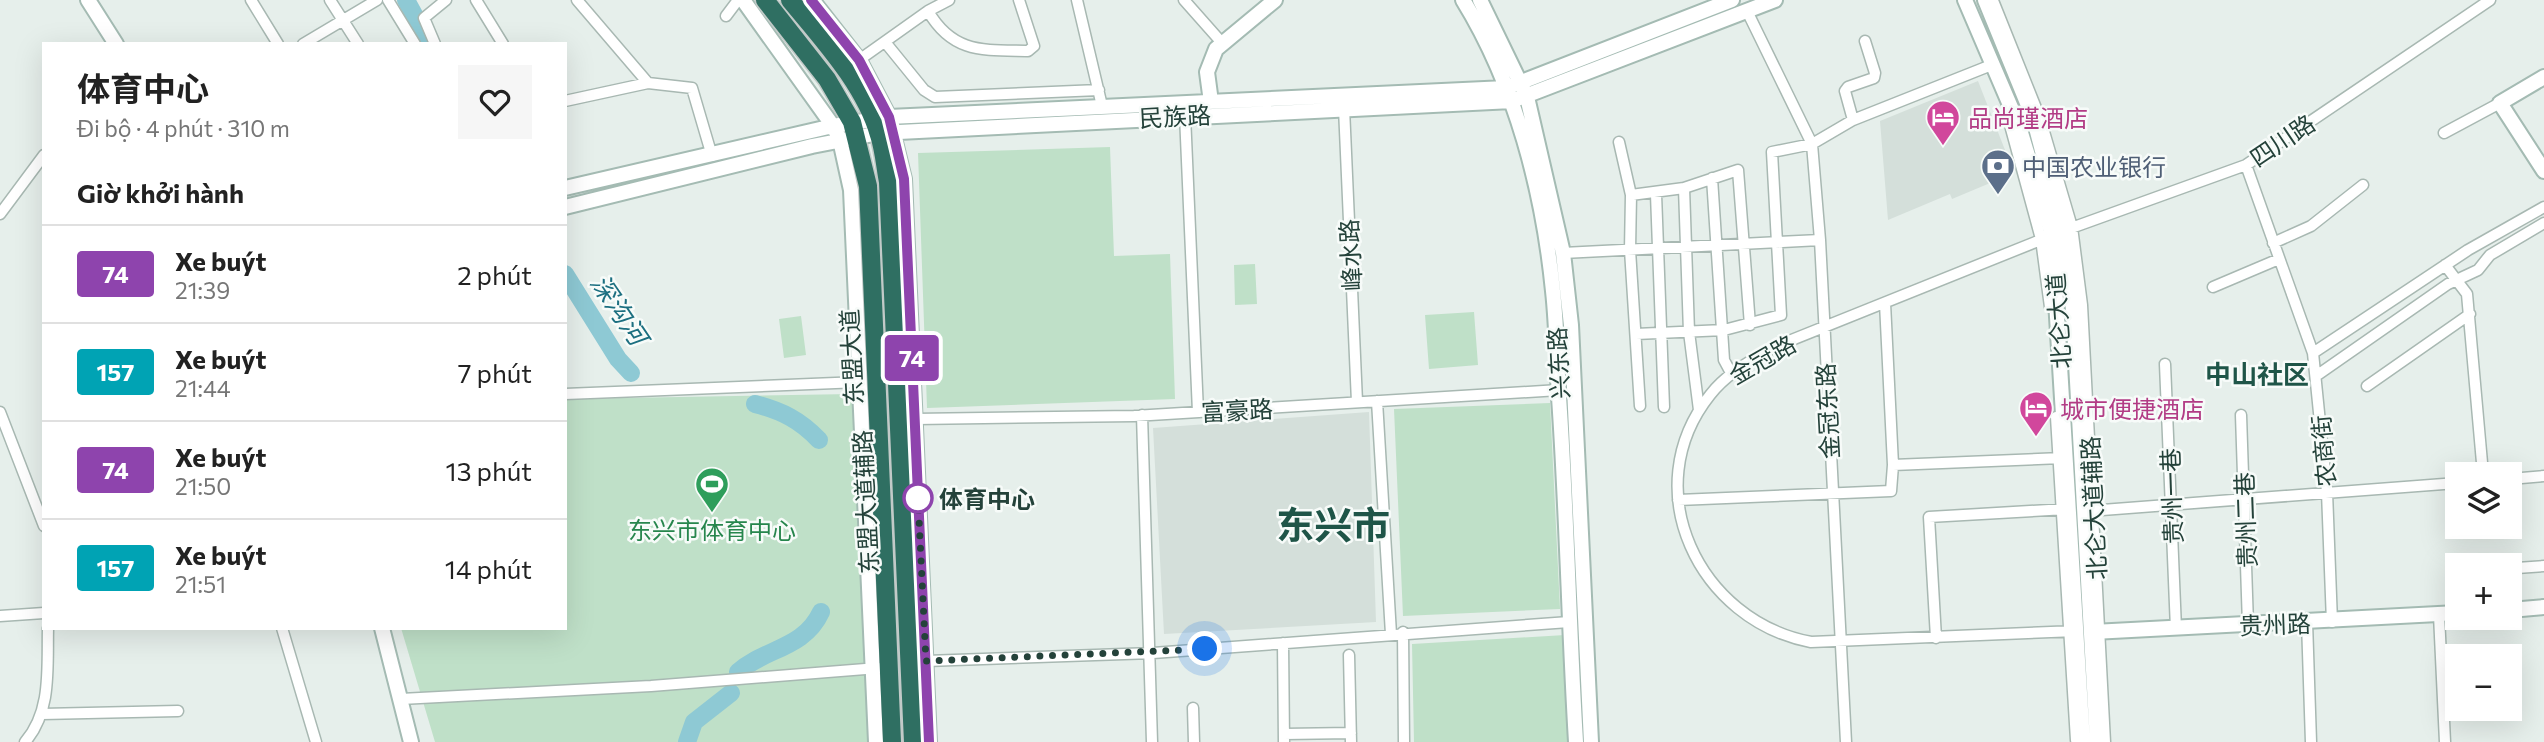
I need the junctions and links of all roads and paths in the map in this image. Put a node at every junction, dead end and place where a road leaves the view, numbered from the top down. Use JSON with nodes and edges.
{"nodes":[{"id":1,"x":88,"y":0,"type":"edge"},
{"id":2,"x":251,"y":0,"type":"edge"},
{"id":3,"x":331,"y":0,"type":"edge"},
{"id":4,"x":377,"y":0,"type":"edge"},
{"id":5,"x":387,"y":0,"type":"edge"},
{"id":6,"x":446,"y":0,"type":"edge"},
{"id":7,"x":477,"y":0,"type":"edge"},
{"id":8,"x":576,"y":0,"type":"edge"},
{"id":9,"x":741,"y":0,"type":"edge"},
{"id":10,"x":765,"y":0,"type":"edge"},
{"id":11,"x":790,"y":0,"type":"edge"},
{"id":12,"x":811,"y":0,"type":"edge"},
{"id":13,"x":949,"y":0,"type":"edge"},
{"id":14,"x":1019,"y":0,"type":"edge"},
{"id":15,"x":1077,"y":0,"type":"edge"},
{"id":16,"x":1184,"y":0,"type":"edge"},
{"id":17,"x":1275,"y":0,"type":"edge"},
{"id":18,"x":1463,"y":0,"type":"edge"},
{"id":19,"x":1480,"y":0,"type":"edge"},
{"id":20,"x":1732,"y":0,"type":"edge"},
{"id":21,"x":1775,"y":0,"type":"edge"},
{"id":22,"x":2490,"y":0,"type":"edge"},
{"id":23,"x":1986,"y":1,"type":"edge"},
{"id":24,"x":1965,"y":4,"type":"edge"},
{"id":25,"x":928,"y":11,"type":"junction"},
{"id":26,"x":1747,"y":11,"type":"junction"},
{"id":27,"x":726,"y":16,"type":"dead end"},
{"id":28,"x":345,"y":21,"type":"junction"},
{"id":29,"x":1865,"y":41,"type":"dead end"},
{"id":30,"x":115,"y":42,"type":"edge"},
{"id":31,"x":277,"y":42,"type":"edge"},
{"id":32,"x":307,"y":42,"type":"edge"},
{"id":33,"x":357,"y":42,"type":"edge"},
{"id":34,"x":414,"y":42,"type":"edge"},
{"id":35,"x":435,"y":42,"type":"edge"},
{"id":36,"x":502,"y":42,"type":"edge"},
{"id":37,"x":885,"y":42,"type":"junction"},
{"id":38,"x":1223,"y":44,"type":"junction"},
{"id":39,"x":859,"y":60,"type":"junction"},
{"id":40,"x":1991,"y":65,"type":"junction"},
{"id":41,"x":2544,"y":77,"type":"edge"},
{"id":42,"x":648,"y":83,"type":"junction"},
{"id":43,"x":1099,"y":90,"type":"junction"},
{"id":44,"x":1524,"y":90,"type":"junction"},
{"id":45,"x":1509,"y":94,"type":"junction"},
{"id":46,"x":567,"y":101,"type":"edge"},
{"id":47,"x":1211,"y":102,"type":"junction"},
{"id":48,"x":2500,"y":103,"type":"junction"},
{"id":49,"x":1102,"y":106,"type":"junction"},
{"id":50,"x":1344,"y":108,"type":"junction"},
{"id":51,"x":1185,"y":115,"type":"junction"},
{"id":52,"x":1853,"y":120,"type":"junction"},
{"id":53,"x":833,"y":125,"type":"junction"},
{"id":54,"x":884,"y":125,"type":"junction"},
{"id":55,"x":850,"y":133,"type":"junction"},
{"id":56,"x":2444,"y":133,"type":"dead end"},
{"id":57,"x":1619,"y":142,"type":"dead end"},
{"id":58,"x":1812,"y":144,"type":"junction"},
{"id":59,"x":712,"y":156,"type":"junction"},
{"id":60,"x":42,"y":158,"type":"edge"},
{"id":61,"x":2246,"y":165,"type":"junction"},
{"id":62,"x":2544,"y":171,"type":"edge"},
{"id":63,"x":1712,"y":178,"type":"junction"},
{"id":64,"x":2364,"y":185,"type":"dead end"},
{"id":65,"x":567,"y":188,"type":"edge"},
{"id":66,"x":1684,"y":188,"type":"junction"},
{"id":67,"x":1656,"y":194,"type":"junction"},
{"id":68,"x":1631,"y":195,"type":"junction"},
{"id":69,"x":567,"y":206,"type":"edge"},
{"id":70,"x":2544,"y":207,"type":"edge"},
{"id":71,"x":0,"y":214,"type":"edge"},
{"id":72,"x":2544,"y":223,"type":"edge"},
{"id":73,"x":2057,"y":233,"type":"junction"},
{"id":74,"x":1820,"y":240,"type":"junction"},
{"id":75,"x":1776,"y":243,"type":"junction"},
{"id":76,"x":2273,"y":243,"type":"junction"},
{"id":77,"x":1744,"y":244,"type":"junction"},
{"id":78,"x":1717,"y":246,"type":"junction"},
{"id":79,"x":1686,"y":247,"type":"junction"},
{"id":80,"x":1657,"y":249,"type":"junction"},
{"id":81,"x":1630,"y":250,"type":"junction"},
{"id":82,"x":1563,"y":253,"type":"junction"},
{"id":83,"x":2278,"y":259,"type":"junction"},
{"id":84,"x":2445,"y":265,"type":"junction"},
{"id":85,"x":863,"y":270,"type":"junction"},
{"id":86,"x":2454,"y":281,"type":"junction"},
{"id":87,"x":2213,"y":287,"type":"dead end"},
{"id":88,"x":1885,"y":303,"type":"junction"},
{"id":89,"x":2470,"y":314,"type":"junction"},
{"id":90,"x":1750,"y":324,"type":"junction"},
{"id":91,"x":1822,"y":328,"type":"junction"},
{"id":92,"x":1724,"y":330,"type":"junction"},
{"id":93,"x":1689,"y":332,"type":"junction"},
{"id":94,"x":1661,"y":333,"type":"junction"},
{"id":95,"x":1636,"y":334,"type":"junction"},
{"id":96,"x":2313,"y":353,"type":"junction"},
{"id":97,"x":2165,"y":364,"type":"dead end"},
{"id":98,"x":1731,"y":373,"type":"junction"},
{"id":99,"x":2316,"y":376,"type":"junction"},
{"id":100,"x":860,"y":383,"type":"junction"},
{"id":101,"x":2367,"y":386,"type":"dead end"},
{"id":102,"x":1559,"y":390,"type":"junction"},
{"id":103,"x":567,"y":394,"type":"edge"},
{"id":104,"x":1377,"y":401,"type":"junction"},
{"id":105,"x":1357,"y":402,"type":"junction"},
{"id":106,"x":1640,"y":406,"type":"dead end"},
{"id":107,"x":1664,"y":407,"type":"dead end"},
{"id":108,"x":1699,"y":410,"type":"junction"},
{"id":109,"x":0,"y":412,"type":"edge"},
{"id":110,"x":1198,"y":412,"type":"junction"},
{"id":111,"x":1142,"y":415,"type":"junction"},
{"id":112,"x":2241,"y":415,"type":"dead end"},
{"id":113,"x":915,"y":419,"type":"junction"},
{"id":114,"x":2062,"y":458,"type":"junction"},
{"id":115,"x":2482,"y":462,"type":"edge"},
{"id":116,"x":1893,"y":466,"type":"junction"},
{"id":117,"x":2544,"y":476,"type":"edge"},
{"id":118,"x":2522,"y":478,"type":"edge"},
{"id":119,"x":2445,"y":484,"type":"edge"},
{"id":120,"x":2328,"y":492,"type":"junction"},
{"id":121,"x":1832,"y":494,"type":"junction"},
{"id":122,"x":40,"y":497,"type":"edge"},
{"id":123,"x":2244,"y":498,"type":"junction"},
{"id":124,"x":1678,"y":500,"type":"junction"},
{"id":125,"x":2171,"y":503,"type":"junction"},
{"id":126,"x":2065,"y":509,"type":"junction"},
{"id":127,"x":2090,"y":511,"type":"junction"},
{"id":128,"x":2544,"y":566,"type":"edge"},
{"id":129,"x":2522,"y":568,"type":"edge"},
{"id":130,"x":2544,"y":607,"type":"edge"},
{"id":131,"x":2522,"y":609,"type":"edge"},
{"id":132,"x":42,"y":613,"type":"edge"},
{"id":133,"x":2445,"y":614,"type":"edge"},
{"id":134,"x":2439,"y":615,"type":"junction"},
{"id":135,"x":0,"y":616,"type":"edge"},
{"id":136,"x":1569,"y":622,"type":"junction"},
{"id":137,"x":2307,"y":622,"type":"junction"},
{"id":138,"x":2332,"y":622,"type":"junction"},
{"id":139,"x":2248,"y":625,"type":"junction"},
{"id":140,"x":2176,"y":629,"type":"junction"},
{"id":141,"x":48,"y":630,"type":"edge"},
{"id":142,"x":283,"y":630,"type":"edge"},
{"id":143,"x":383,"y":630,"type":"edge"},
{"id":144,"x":2072,"y":631,"type":"junction"},
{"id":145,"x":2096,"y":631,"type":"junction"},
{"id":146,"x":1403,"y":632,"type":"junction"},
{"id":147,"x":1391,"y":634,"type":"junction"},
{"id":148,"x":1936,"y":638,"type":"junction"},
{"id":149,"x":1283,"y":643,"type":"junction"},
{"id":150,"x":1841,"y":643,"type":"junction"},
{"id":151,"x":1149,"y":654,"type":"junction"},
{"id":152,"x":1349,"y":655,"type":"dead end"},
{"id":153,"x":926,"y":661,"type":"junction"},
{"id":154,"x":881,"y":668,"type":"junction"},
{"id":155,"x":401,"y":699,"type":"junction"},
{"id":156,"x":1193,"y":708,"type":"dead end"},
{"id":157,"x":178,"y":711,"type":"dead end"},
{"id":158,"x":42,"y":714,"type":"junction"},
{"id":159,"x":1351,"y":737,"type":"edge"},
{"id":160,"x":1284,"y":738,"type":"edge"},
{"id":161,"x":25,"y":742,"type":"edge"},
{"id":162,"x":316,"y":742,"type":"edge"},
{"id":163,"x":411,"y":742,"type":"edge"},
{"id":164,"x":876,"y":742,"type":"edge"},
{"id":165,"x":892,"y":742,"type":"edge"},
{"id":166,"x":913,"y":742,"type":"edge"},
{"id":167,"x":929,"y":742,"type":"edge"},
{"id":168,"x":1152,"y":742,"type":"edge"},
{"id":169,"x":1194,"y":742,"type":"edge"},
{"id":170,"x":1404,"y":742,"type":"edge"},
{"id":171,"x":1576,"y":742,"type":"edge"},
{"id":172,"x":1591,"y":742,"type":"edge"},
{"id":173,"x":1846,"y":742,"type":"edge"},
{"id":174,"x":2076,"y":742,"type":"edge"},
{"id":175,"x":2084,"y":742,"type":"edge"},
{"id":176,"x":2097,"y":742,"type":"edge"},
{"id":177,"x":2105,"y":742,"type":"edge"},
{"id":178,"x":2311,"y":742,"type":"edge"},
{"id":179,"x":2445,"y":742,"type":"edge"}],
"edges":[{"from":1,"to":30,"type":"main road"},
{"from":2,"to":31,"type":"street"},
{"from":3,"to":28,"type":"street"},
{"from":4,"to":28,"type":"street"},
{"from":5,"to":34,"type":"street"},
{"from":6,"to":35,"type":"street"},
{"from":7,"to":36,"type":"street"},
{"from":8,"to":42,"type":"street"},
{"from":9,"to":27,"type":"street"},
{"from":9,"to":53,"type":"main road"},
{"from":10,"to":55,"type":"highway","name":"东盟大道"},
{"from":11,"to":54,"type":"highway","name":"东盟大道"},
{"from":12,"to":39,"type":"main road"},
{"from":13,"to":25,"type":"street"},
{"from":14,"to":25,"type":"street"},
{"from":15,"to":43,"type":"street"},
{"from":16,"to":38,"type":"street"},
{"from":17,"to":38,"type":"main road"},
{"from":18,"to":45,"type":"main road","name":"兴东路"},
{"from":19,"to":44,"type":"main road","name":"兴东路"},
{"from":20,"to":44,"type":"main road","name":"民族路"},
{"from":21,"to":26,"type":"main road","name":"民族路"},
{"from":22,"to":61,"type":"street","name":"四川路"},
{"from":23,"to":73,"type":"main road","name":"北仑大道"},
{"from":24,"to":40,"type":"main road","name":"北仑大道"},
{"from":25,"to":37,"type":"street"},
{"from":26,"to":44,"type":"main road","name":"民族路"},
{"from":26,"to":58,"type":"street","name":"金冠东路"},
{"from":28,"to":32,"type":"street"},
{"from":28,"to":33,"type":"street"},
{"from":29,"to":52,"type":"street"},
{"from":37,"to":39,"type":"street"},
{"from":37,"to":43,"type":"street"},
{"from":38,"to":47,"type":"main road"},
{"from":39,"to":54,"type":"main road"},
{"from":40,"to":52,"type":"street"},
{"from":40,"to":73,"type":"main road","name":"北仑大道"},
{"from":41,"to":48,"type":"main road"},
{"from":42,"to":46,"type":"street"},
{"from":42,"to":59,"type":"street"},
{"from":43,"to":49,"type":"street"},
{"from":44,"to":45,"type":"main road","name":"民族路"},
{"from":44,"to":82,"type":"main road","name":"兴东路"},
{"from":45,"to":47,"type":"main road","name":"民族路"},
{"from":45,"to":50,"type":"main road","name":"民族路"},
{"from":45,"to":102,"type":"main road","name":"兴东路"},
{"from":47,"to":49,"type":"main road","name":"民族路"},
{"from":48,"to":56,"type":"street"},
{"from":48,"to":62,"type":"main road"},
{"from":49,"to":54,"type":"main road","name":"民族路"},
{"from":50,"to":51,"type":"main road","name":"民族路"},
{"from":50,"to":105,"type":"street","name":"峰水路"},
{"from":51,"to":54,"type":"main road","name":"民族路"},
{"from":51,"to":110,"type":"street"},
{"from":52,"to":58,"type":"street"},
{"from":53,"to":55,"type":"main road","name":"民族路"},
{"from":53,"to":59,"type":"main road","name":"民族路"},
{"from":54,"to":55,"type":"main road","name":"民族路"},
{"from":54,"to":113,"type":"main road"},
{"from":54,"to":166,"type":"highway","name":"东盟大道"},
{"from":55,"to":69,"type":"main road","name":"民族路"},
{"from":55,"to":85,"type":"highway","name":"东盟大道"},
{"from":57,"to":68,"type":"street"},
{"from":58,"to":74,"type":"street","name":"金冠东路"},
{"from":58,"to":75,"type":"street"},
{"from":59,"to":65,"type":"main road","name":"民族路"},
{"from":60,"to":71,"type":"street"},
{"from":61,"to":73,"type":"street","name":"四川路"},
{"from":61,"to":76,"type":"street","name":"农商街"},
{"from":63,"to":66,"type":"street"},
{"from":63,"to":77,"type":"street"},
{"from":63,"to":78,"type":"street"},
{"from":64,"to":76,"type":"street"},
{"from":66,"to":67,"type":"street"},
{"from":66,"to":79,"type":"street"},
{"from":67,"to":68,"type":"street"},
{"from":67,"to":80,"type":"street"},
{"from":68,"to":81,"type":"street"},
{"from":70,"to":84,"type":"street"},
{"from":72,"to":86,"type":"street"},
{"from":73,"to":88,"type":"street","name":"金冠路"},
{"from":73,"to":114,"type":"main road","name":"北仑大道"},
{"from":73,"to":127,"type":"main road","name":"北仑大道"},
{"from":74,"to":75,"type":"street"},
{"from":74,"to":91,"type":"street","name":"金冠东路"},
{"from":75,"to":77,"type":"street"},
{"from":75,"to":90,"type":"street"},
{"from":76,"to":83,"type":"street","name":"农商街"},
{"from":77,"to":78,"type":"street"},
{"from":77,"to":90,"type":"street"},
{"from":78,"to":79,"type":"street"},
{"from":78,"to":92,"type":"street"},
{"from":79,"to":80,"type":"street"},
{"from":79,"to":93,"type":"street"},
{"from":80,"to":81,"type":"street"},
{"from":80,"to":94,"type":"street"},
{"from":81,"to":82,"type":"street"},
{"from":81,"to":95,"type":"street"},
{"from":82,"to":172,"type":"main road","name":"兴东路"},
{"from":83,"to":87,"type":"street"},
{"from":83,"to":96,"type":"street","name":"农商街"},
{"from":84,"to":86,"type":"street"},
{"from":84,"to":96,"type":"street"},
{"from":85,"to":100,"type":"main road","name":"东盟大道辅路"},
{"from":85,"to":154,"type":"highway","name":"东盟大道"},
{"from":86,"to":89,"type":"street"},
{"from":86,"to":99,"type":"street"},
{"from":88,"to":91,"type":"street","name":"金冠路"},
{"from":88,"to":116,"type":"street"},
{"from":89,"to":101,"type":"street"},
{"from":89,"to":115,"type":"street"},
{"from":90,"to":92,"type":"street"},
{"from":91,"to":98,"type":"street","name":"金冠路"},
{"from":91,"to":121,"type":"street","name":"金冠东路"},
{"from":92,"to":93,"type":"street"},
{"from":92,"to":98,"type":"street"},
{"from":93,"to":94,"type":"street"},
{"from":93,"to":108,"type":"street"},
{"from":94,"to":95,"type":"street"},
{"from":94,"to":107,"type":"street"},
{"from":95,"to":106,"type":"street"},
{"from":96,"to":99,"type":"street","name":"农商街"},
{"from":97,"to":125,"type":"street","name":"贵州一巷"},
{"from":98,"to":108,"type":"street","name":"金冠路"},
{"from":99,"to":120,"type":"street","name":"农商街"},
{"from":100,"to":103,"type":"street"},
{"from":100,"to":154,"type":"main road","name":"东盟大道辅路"},
{"from":102,"to":104,"type":"street","name":"富豪路"},
{"from":102,"to":136,"type":"main road","name":"兴东路"},
{"from":104,"to":105,"type":"street","name":"富豪路"},
{"from":104,"to":147,"type":"street"},
{"from":105,"to":110,"type":"street","name":"富豪路"},
{"from":108,"to":124,"type":"street","name":"金冠路"},
{"from":109,"to":122,"type":"street"},
{"from":110,"to":111,"type":"street","name":"富豪路"},
{"from":111,"to":113,"type":"street","name":"富豪路"},
{"from":111,"to":151,"type":"street"},
{"from":112,"to":123,"type":"street","name":"贵州二巷"},
{"from":113,"to":153,"type":"main road"},
{"from":114,"to":116,"type":"street"},
{"from":114,"to":126,"type":"main road","name":"北仑大道"},
{"from":116,"to":121,"type":"street"},
{"from":117,"to":118,"type":"street"},
{"from":119,"to":120,"type":"street"},
{"from":120,"to":123,"type":"street"},
{"from":120,"to":138,"type":"street","name":"农商街"},
{"from":121,"to":124,"type":"street"},
{"from":121,"to":150,"type":"street","name":"金冠东路"},
{"from":123,"to":125,"type":"street"},
{"from":123,"to":139,"type":"street","name":"贵州二巷"},
{"from":124,"to":150,"type":"street","name":"金冠路"},
{"from":125,"to":127,"type":"street"},
{"from":125,"to":140,"type":"street","name":"贵州一巷"},
{"from":126,"to":144,"type":"main road","name":"北仑大道"},
{"from":126,"to":148,"type":"street"},
{"from":127,"to":145,"type":"main road","name":"北仑大道"},
{"from":128,"to":129,"type":"street"},
{"from":130,"to":131,"type":"main road"},
{"from":132,"to":135,"type":"street"},
{"from":133,"to":134,"type":"main road","name":"贵州路"},
{"from":134,"to":138,"type":"main road","name":"贵州路"},
{"from":134,"to":179,"type":"street"},
{"from":136,"to":146,"type":"street"},
{"from":136,"to":171,"type":"main road","name":"兴东路"},
{"from":137,"to":138,"type":"main road","name":"贵州路"},
{"from":137,"to":139,"type":"main road","name":"贵州路"},
{"from":137,"to":178,"type":"street"},
{"from":139,"to":140,"type":"main road","name":"贵州路"},
{"from":140,"to":145,"type":"main road","name":"贵州路"},
{"from":141,"to":158,"type":"street"},
{"from":142,"to":162,"type":"street"},
{"from":143,"to":155,"type":"main road"},
{"from":144,"to":148,"type":"street","name":"金冠路"},
{"from":144,"to":174,"type":"street"},
{"from":144,"to":175,"type":"main road","name":"北仑大道"},
{"from":145,"to":176,"type":"main road","name":"北仑大道"},
{"from":145,"to":177,"type":"street"},
{"from":146,"to":147,"type":"street"},
{"from":146,"to":170,"type":"street"},
{"from":147,"to":149,"type":"street"},
{"from":148,"to":150,"type":"street","name":"金冠路"},
{"from":149,"to":151,"type":"street"},
{"from":149,"to":160,"type":"street"},
{"from":150,"to":173,"type":"street","name":"金冠东路"},
{"from":151,"to":153,"type":"street"},
{"from":151,"to":168,"type":"street"},
{"from":152,"to":159,"type":"street"},
{"from":153,"to":167,"type":"main road"},
{"from":154,"to":155,"type":"street"},
{"from":154,"to":164,"type":"main road","name":"东盟大道辅路"},
{"from":154,"to":165,"type":"highway","name":"东盟大道"},
{"from":155,"to":163,"type":"main road"},
{"from":156,"to":169,"type":"street"},
{"from":157,"to":158,"type":"street"},
{"from":158,"to":161,"type":"street"},
{"from":159,"to":160,"type":"street"}]}
